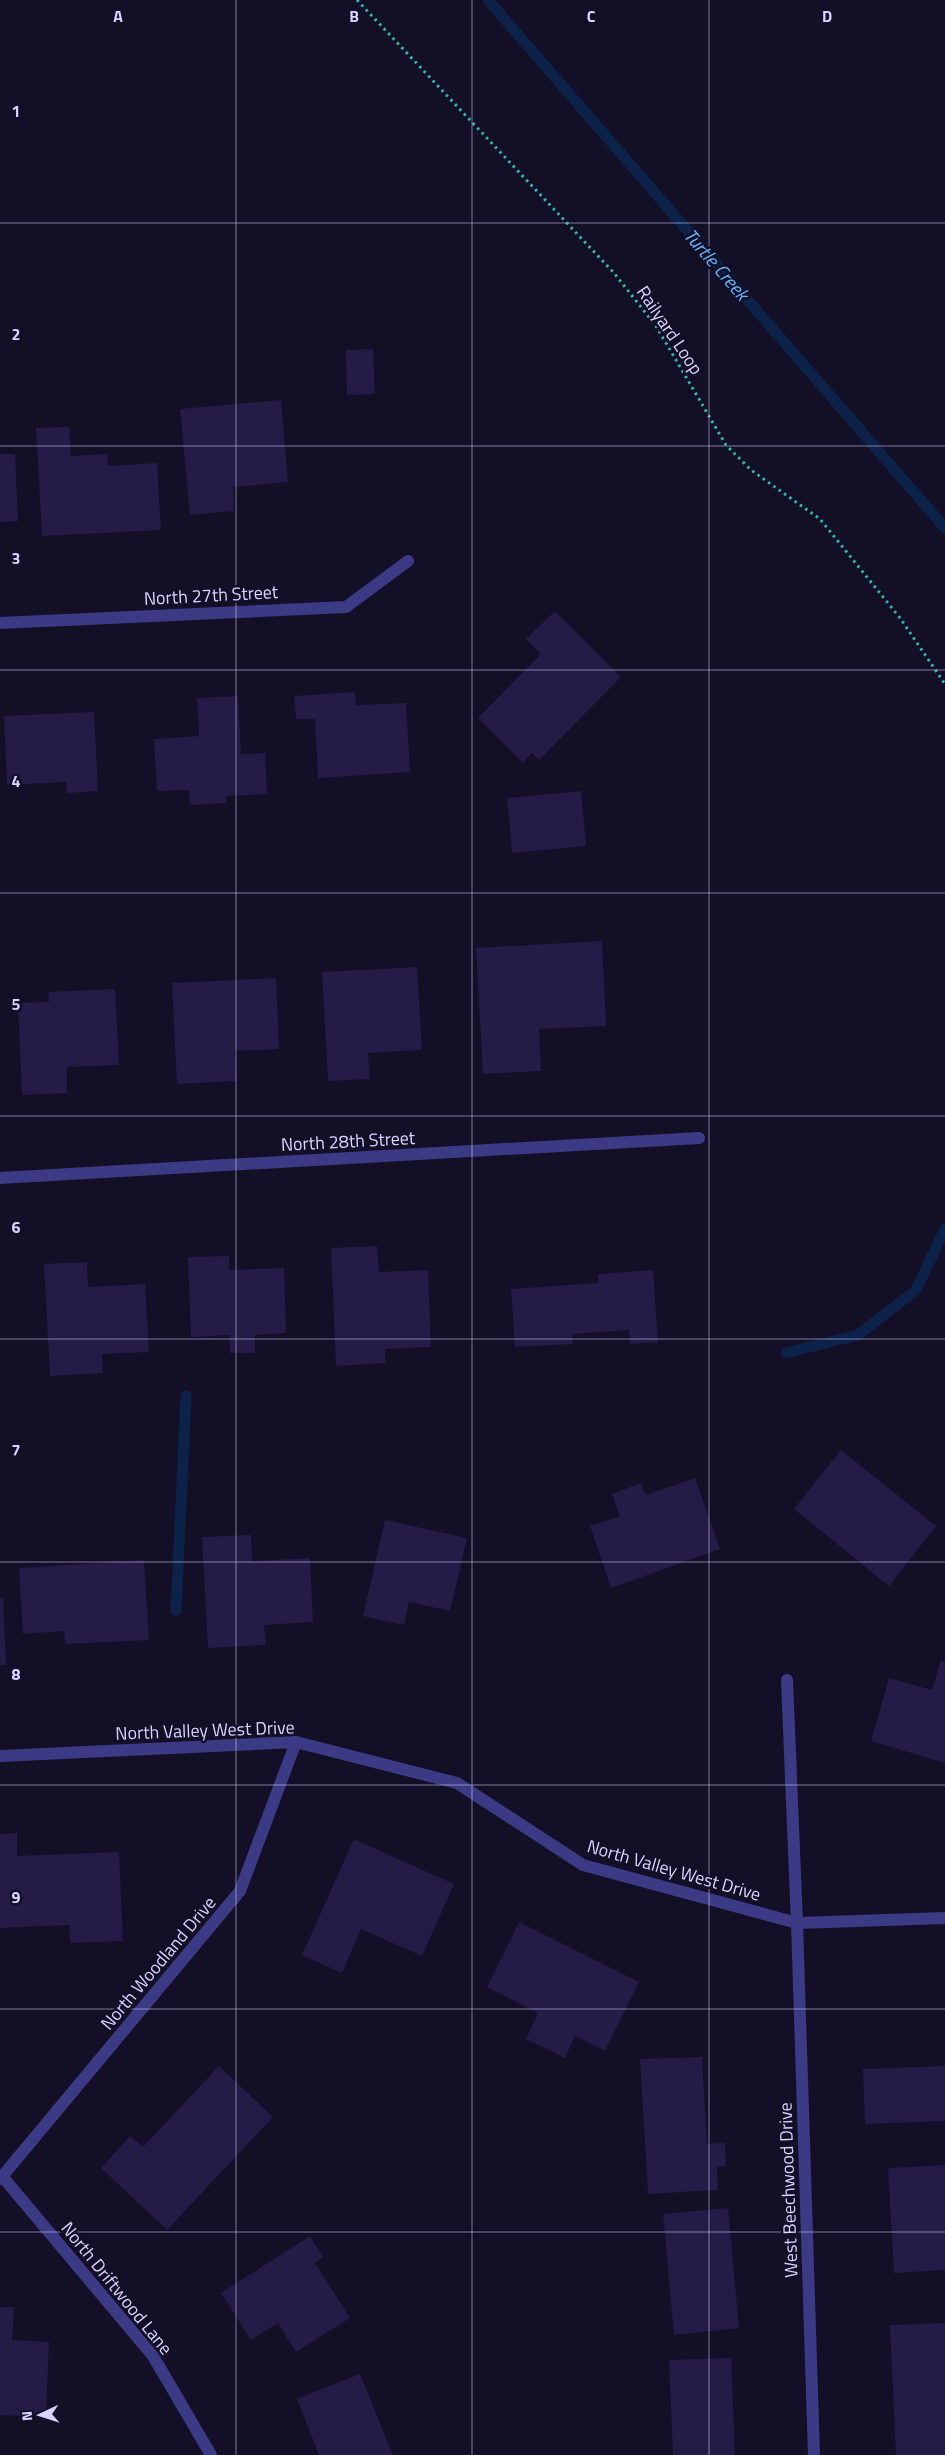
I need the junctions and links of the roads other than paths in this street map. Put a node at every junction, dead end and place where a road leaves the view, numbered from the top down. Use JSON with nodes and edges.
{"nodes":[{"id":1,"x":408,"y":561,"type":"dead end"},
{"id":2,"x":0,"y":622,"type":"edge"},
{"id":3,"x":699,"y":1138,"type":"dead end"},
{"id":4,"x":0,"y":1178,"type":"edge"},
{"id":5,"x":787,"y":1680,"type":"dead end"},
{"id":6,"x":296,"y":1742,"type":"junction"},
{"id":7,"x":0,"y":1756,"type":"edge"},
{"id":8,"x":945,"y":1918,"type":"edge"},
{"id":9,"x":798,"y":1923,"type":"junction"},
{"id":10,"x":1,"y":2177,"type":"edge"},
{"id":11,"x":211,"y":2455,"type":"edge"},
{"id":12,"x":814,"y":2455,"type":"edge"}],
"edges":[{"from":1,"to":2,"type":"street","name":"North 27th Street"},
{"from":3,"to":4,"type":"street","name":"North 28th Street"},
{"from":5,"to":9,"type":"street","name":"West Beechwood Drive"},
{"from":6,"to":7,"type":"street","name":"North Valley West Drive"},
{"from":6,"to":9,"type":"street","name":"North Valley West Drive"},
{"from":6,"to":10,"type":"street","name":"North Woodland Drive"},
{"from":8,"to":9,"type":"street","name":"North Valley West Drive"},
{"from":9,"to":12,"type":"street","name":"West Beechwood Drive"},
{"from":10,"to":11,"type":"street","name":"North Driftwood Lane"}]}
